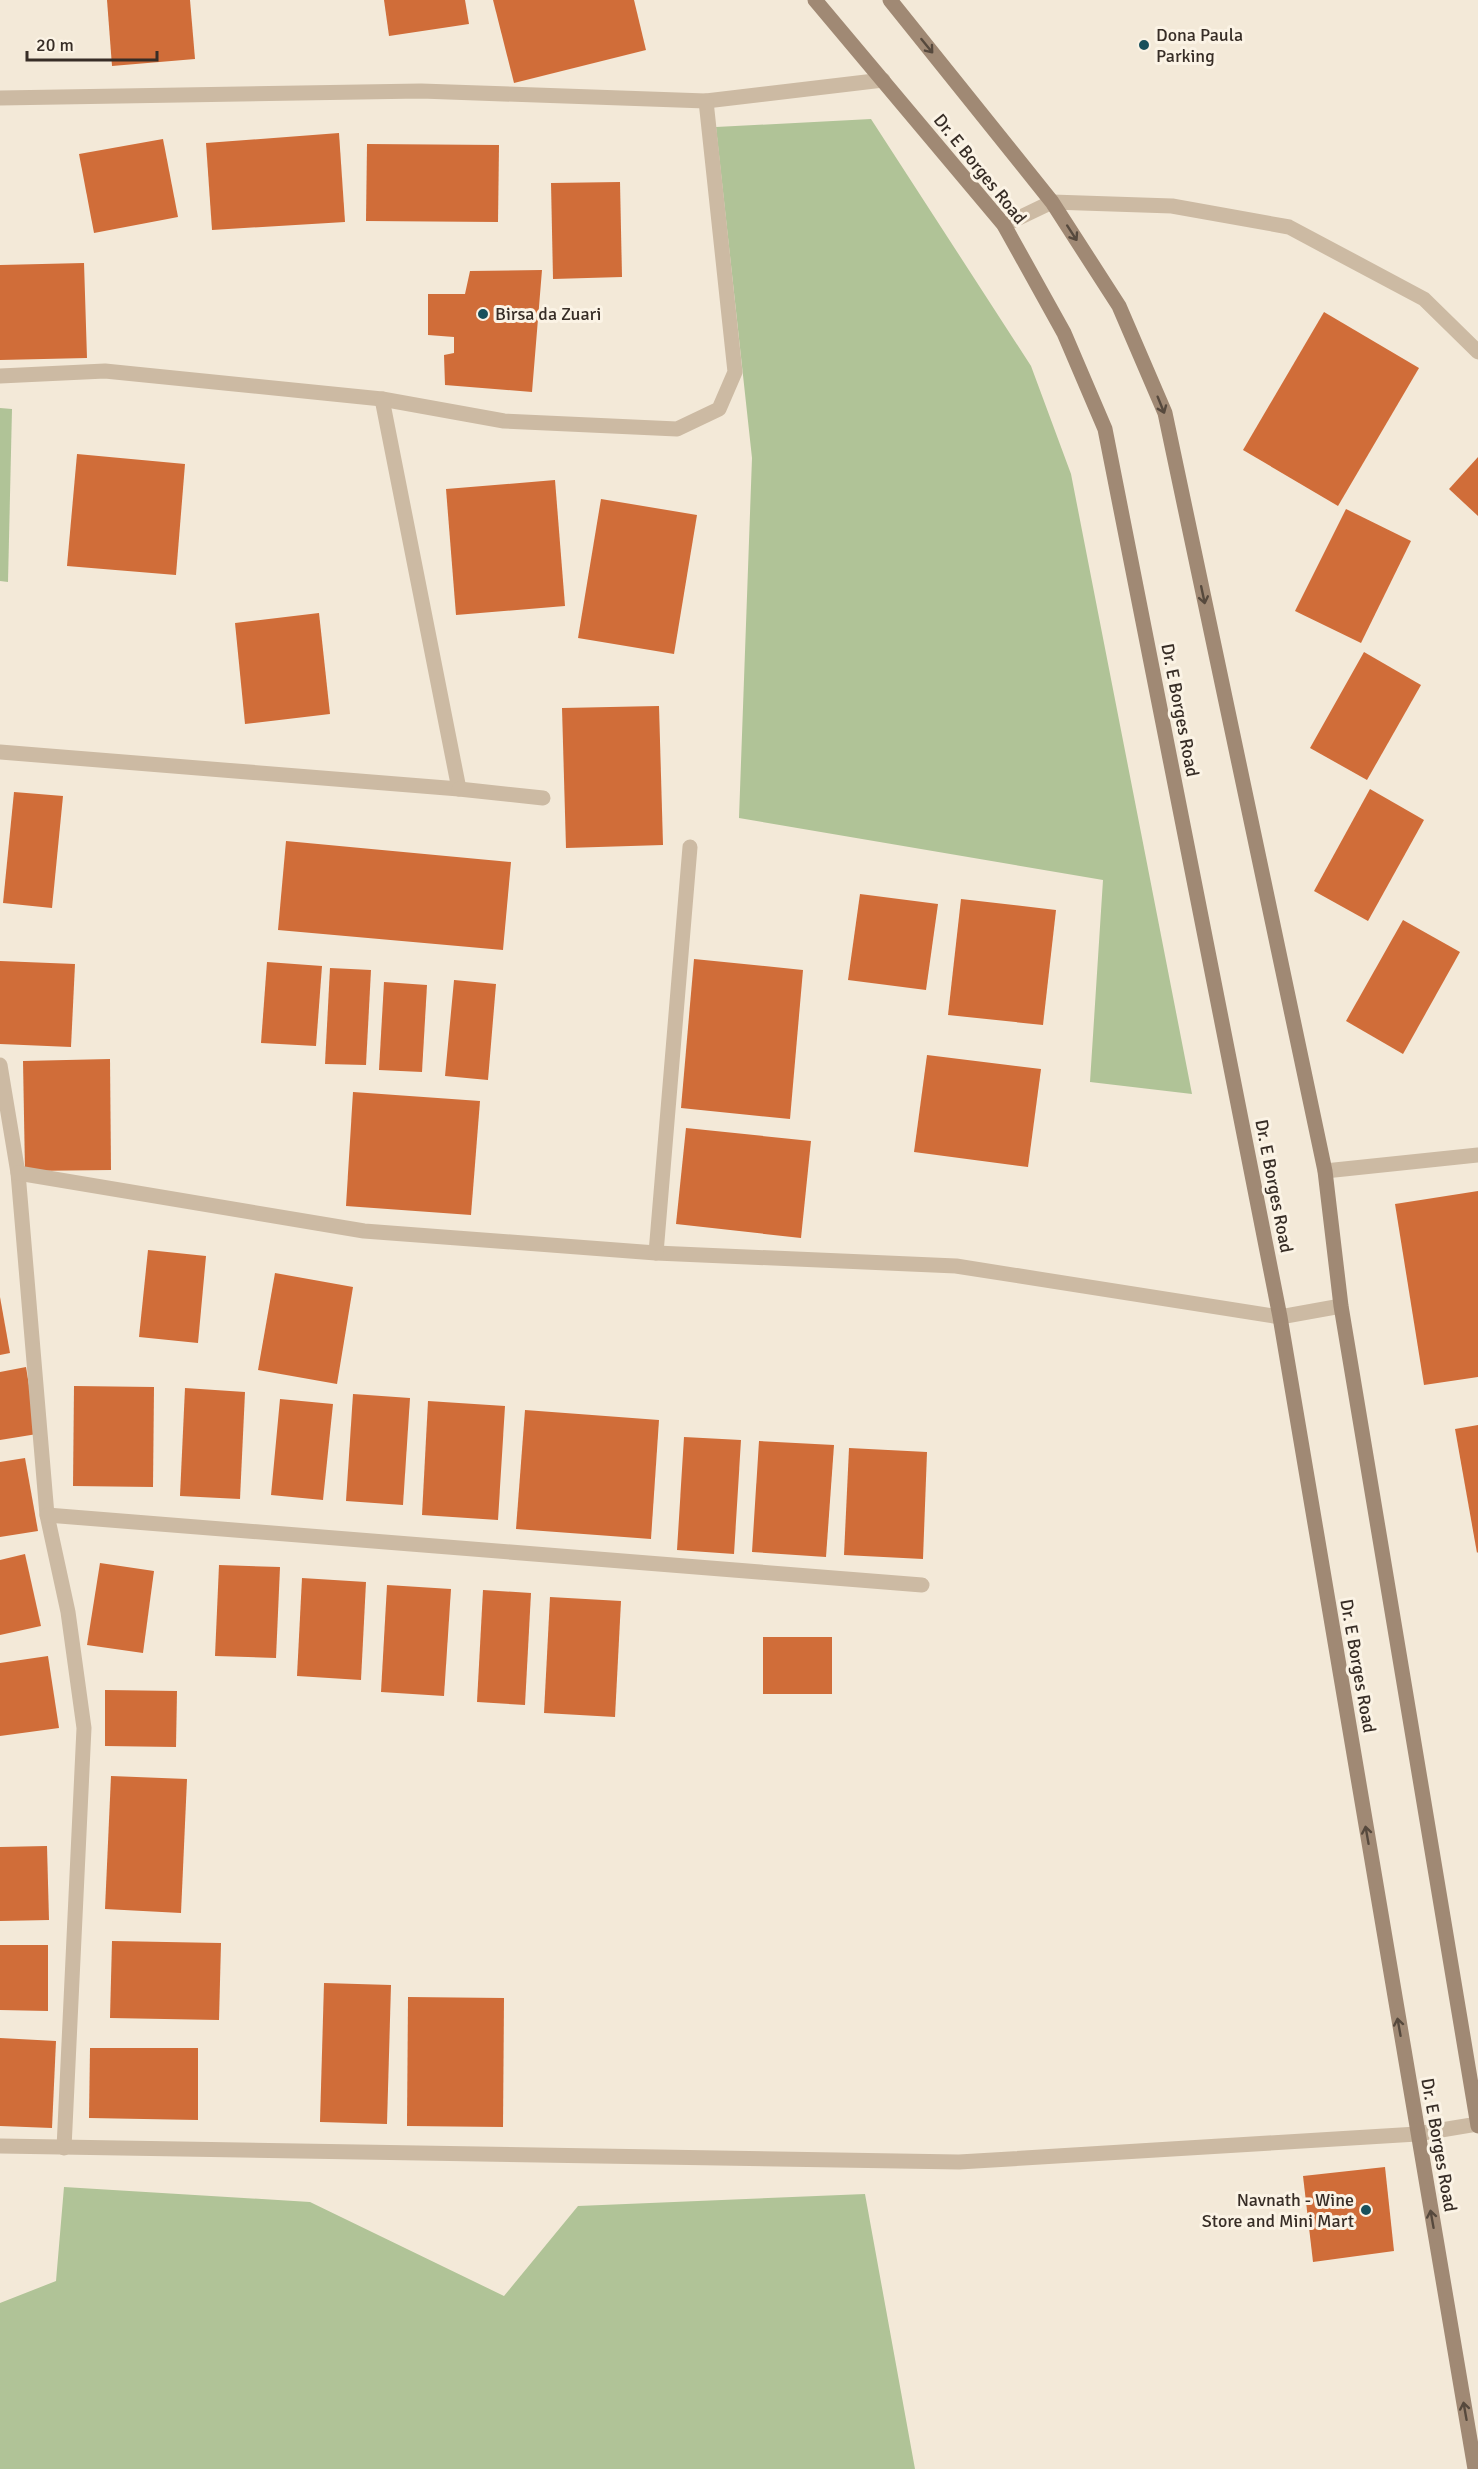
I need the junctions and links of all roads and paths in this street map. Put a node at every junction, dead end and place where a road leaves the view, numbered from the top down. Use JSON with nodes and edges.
{"nodes":[{"id":1,"x":815,"y":0,"type":"edge"},
{"id":2,"x":890,"y":0,"type":"edge"},
{"id":3,"x":883,"y":80,"type":"junction"},
{"id":4,"x":0,"y":98,"type":"edge"},
{"id":5,"x":706,"y":101,"type":"junction"},
{"id":6,"x":1052,"y":202,"type":"junction"},
{"id":7,"x":1004,"y":225,"type":"junction"},
{"id":8,"x":1478,"y":352,"type":"edge"},
{"id":9,"x":0,"y":376,"type":"edge"},
{"id":10,"x":382,"y":399,"type":"junction"},
{"id":11,"x":0,"y":752,"type":"edge"},
{"id":12,"x":459,"y":789,"type":"junction"},
{"id":13,"x":543,"y":798,"type":"dead end"},
{"id":14,"x":690,"y":847,"type":"dead end"},
{"id":15,"x":0,"y":1065,"type":"edge"},
{"id":16,"x":1478,"y":1155,"type":"edge"},
{"id":17,"x":1326,"y":1171,"type":"junction"},
{"id":18,"x":18,"y":1173,"type":"junction"},
{"id":19,"x":656,"y":1253,"type":"junction"},
{"id":20,"x":1341,"y":1306,"type":"junction"},
{"id":21,"x":1280,"y":1317,"type":"junction"},
{"id":22,"x":47,"y":1515,"type":"junction"},
{"id":23,"x":922,"y":1585,"type":"dead end"},
{"id":24,"x":1478,"y":2125,"type":"edge"},
{"id":25,"x":1417,"y":2134,"type":"junction"},
{"id":26,"x":0,"y":2146,"type":"edge"},
{"id":27,"x":64,"y":2148,"type":"junction"},
{"id":28,"x":1475,"y":2469,"type":"edge"}],
"edges":[{"from":1,"to":3,"type":"main road","name":"Dr. E Borges Road"},
{"from":2,"to":6,"type":"main road","name":"Dr. E Borges Road","one_way":true},
{"from":3,"to":5,"type":"street"},
{"from":3,"to":7,"type":"main road","name":"Dr. E Borges Road"},
{"from":4,"to":5,"type":"street"},
{"from":5,"to":10,"type":"street"},
{"from":6,"to":7,"type":"street"},
{"from":6,"to":8,"type":"street"},
{"from":6,"to":17,"type":"main road","name":"Dr. E Borges Road","one_way":true},
{"from":7,"to":21,"type":"main road","name":"Dr. E Borges Road"},
{"from":9,"to":10,"type":"street"},
{"from":10,"to":12,"type":"street"},
{"from":11,"to":12,"type":"street"},
{"from":12,"to":13,"type":"street"},
{"from":14,"to":19,"type":"street"},
{"from":15,"to":18,"type":"street"},
{"from":16,"to":17,"type":"street"},
{"from":17,"to":20,"type":"main road","name":"Dr. E Borges Road"},
{"from":18,"to":19,"type":"street"},
{"from":18,"to":22,"type":"street"},
{"from":19,"to":21,"type":"street"},
{"from":20,"to":21,"type":"street"},
{"from":20,"to":24,"type":"main road","name":"Dr. E Borges Road"},
{"from":25,"to":21,"type":"main road","name":"Dr. E Borges Road","one_way":true},
{"from":22,"to":23,"type":"street"},
{"from":22,"to":27,"type":"street"},
{"from":24,"to":25,"type":"street"},
{"from":25,"to":27,"type":"street"},
{"from":28,"to":25,"type":"main road","name":"Dr. E Borges Road","one_way":true},
{"from":26,"to":27,"type":"street"}]}
